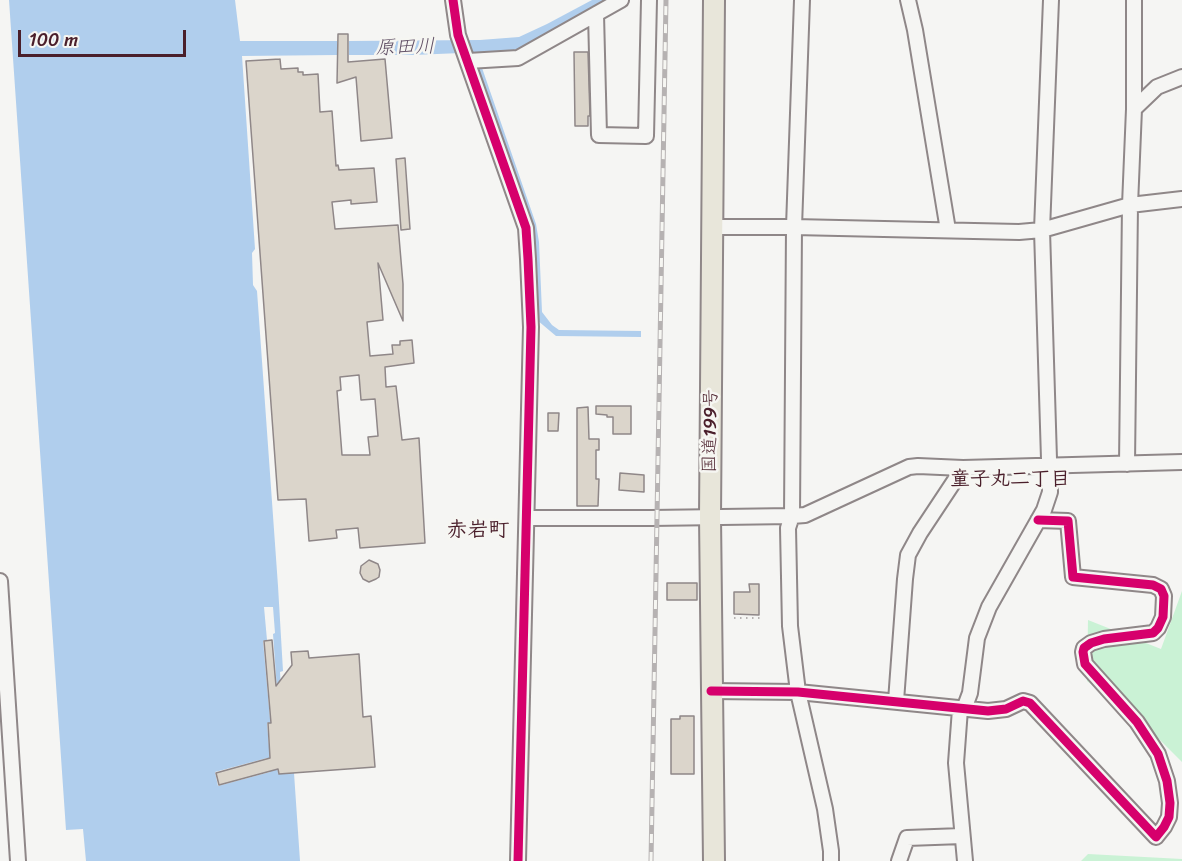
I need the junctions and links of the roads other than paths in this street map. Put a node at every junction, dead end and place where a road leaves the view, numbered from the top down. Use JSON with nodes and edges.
{"nodes":[{"id":1,"x":453,"y":0,"type":"edge"},
{"id":2,"x":621,"y":0,"type":"edge"},
{"id":3,"x":649,"y":0,"type":"edge"},
{"id":4,"x":714,"y":0,"type":"edge"},
{"id":5,"x":724,"y":0,"type":"edge"},
{"id":6,"x":802,"y":0,"type":"edge"},
{"id":7,"x":908,"y":0,"type":"edge"},
{"id":8,"x":1051,"y":0,"type":"edge"},
{"id":9,"x":1134,"y":0,"type":"edge"},
{"id":10,"x":596,"y":14,"type":"junction"},
{"id":11,"x":468,"y":61,"type":"junction"},
{"id":12,"x":1182,"y":77,"type":"edge"},
{"id":13,"x":1134,"y":109,"type":"junction"},
{"id":14,"x":1182,"y":199,"type":"edge"},
{"id":15,"x":1130,"y":205,"type":"junction"},
{"id":16,"x":718,"y":226,"type":"junction"},
{"id":17,"x":794,"y":227,"type":"junction"},
{"id":18,"x":948,"y":230,"type":"junction"},
{"id":19,"x":1042,"y":230,"type":"junction"},
{"id":20,"x":1182,"y":462,"type":"edge"},
{"id":21,"x":1127,"y":464,"type":"junction"},
{"id":22,"x":1050,"y":466,"type":"junction"},
{"id":23,"x":963,"y":468,"type":"junction"},
{"id":24,"x":792,"y":516,"type":"junction"},
{"id":25,"x":716,"y":517,"type":"junction"},
{"id":26,"x":527,"y":518,"type":"junction"},
{"id":27,"x":1038,"y":520,"type":"junction"},
{"id":28,"x":0,"y":581,"type":"edge"},
{"id":29,"x":716,"y":691,"type":"junction"},
{"id":30,"x":798,"y":692,"type":"junction"},
{"id":31,"x":896,"y":701,"type":"junction"},
{"id":32,"x":962,"y":709,"type":"junction"},
{"id":33,"x":962,"y":836,"type":"junction"},
{"id":34,"x":18,"y":861,"type":"edge"},
{"id":35,"x":518,"y":861,"type":"edge"},
{"id":36,"x":714,"y":861,"type":"edge"},
{"id":37,"x":724,"y":861,"type":"edge"},
{"id":38,"x":831,"y":861,"type":"edge"},
{"id":39,"x":899,"y":861,"type":"edge"},
{"id":40,"x":965,"y":861,"type":"edge"}],
"edges":[{"from":1,"to":11,"type":"street"},
{"from":2,"to":10,"type":"street"},
{"from":3,"to":10,"type":"street"},
{"from":4,"to":16,"type":"highway","name":"国道199号"},
{"from":5,"to":16,"type":"highway","name":"国道199号"},
{"from":6,"to":17,"type":"street"},
{"from":7,"to":18,"type":"street"},
{"from":8,"to":19,"type":"street"},
{"from":9,"to":13,"type":"street"},
{"from":10,"to":11,"type":"street"},
{"from":11,"to":26,"type":"street"},
{"from":12,"to":13,"type":"street"},
{"from":13,"to":15,"type":"street"},
{"from":14,"to":15,"type":"street"},
{"from":15,"to":19,"type":"street"},
{"from":15,"to":21,"type":"street"},
{"from":16,"to":17,"type":"street"},
{"from":16,"to":25,"type":"highway","name":"国道199号"},
{"from":17,"to":18,"type":"street"},
{"from":17,"to":24,"type":"street"},
{"from":18,"to":19,"type":"street"},
{"from":19,"to":22,"type":"street"},
{"from":20,"to":21,"type":"street"},
{"from":21,"to":22,"type":"street"},
{"from":22,"to":23,"type":"street"},
{"from":22,"to":27,"type":"street"},
{"from":23,"to":24,"type":"street"},
{"from":23,"to":31,"type":"street"},
{"from":24,"to":25,"type":"street"},
{"from":24,"to":30,"type":"street"},
{"from":25,"to":26,"type":"street"},
{"from":25,"to":29,"type":"highway","name":"国道199号"},
{"from":26,"to":35,"type":"street"},
{"from":27,"to":32,"type":"street"},
{"from":27,"to":32,"type":"street"},
{"from":28,"to":34,"type":"street"},
{"from":29,"to":30,"type":"street"},
{"from":29,"to":36,"type":"highway","name":"国道199号"},
{"from":29,"to":37,"type":"highway","name":"国道199号"},
{"from":30,"to":31,"type":"street"},
{"from":30,"to":38,"type":"street"},
{"from":31,"to":32,"type":"street"},
{"from":32,"to":33,"type":"street"},
{"from":33,"to":39,"type":"street"},
{"from":33,"to":40,"type":"street"}]}
